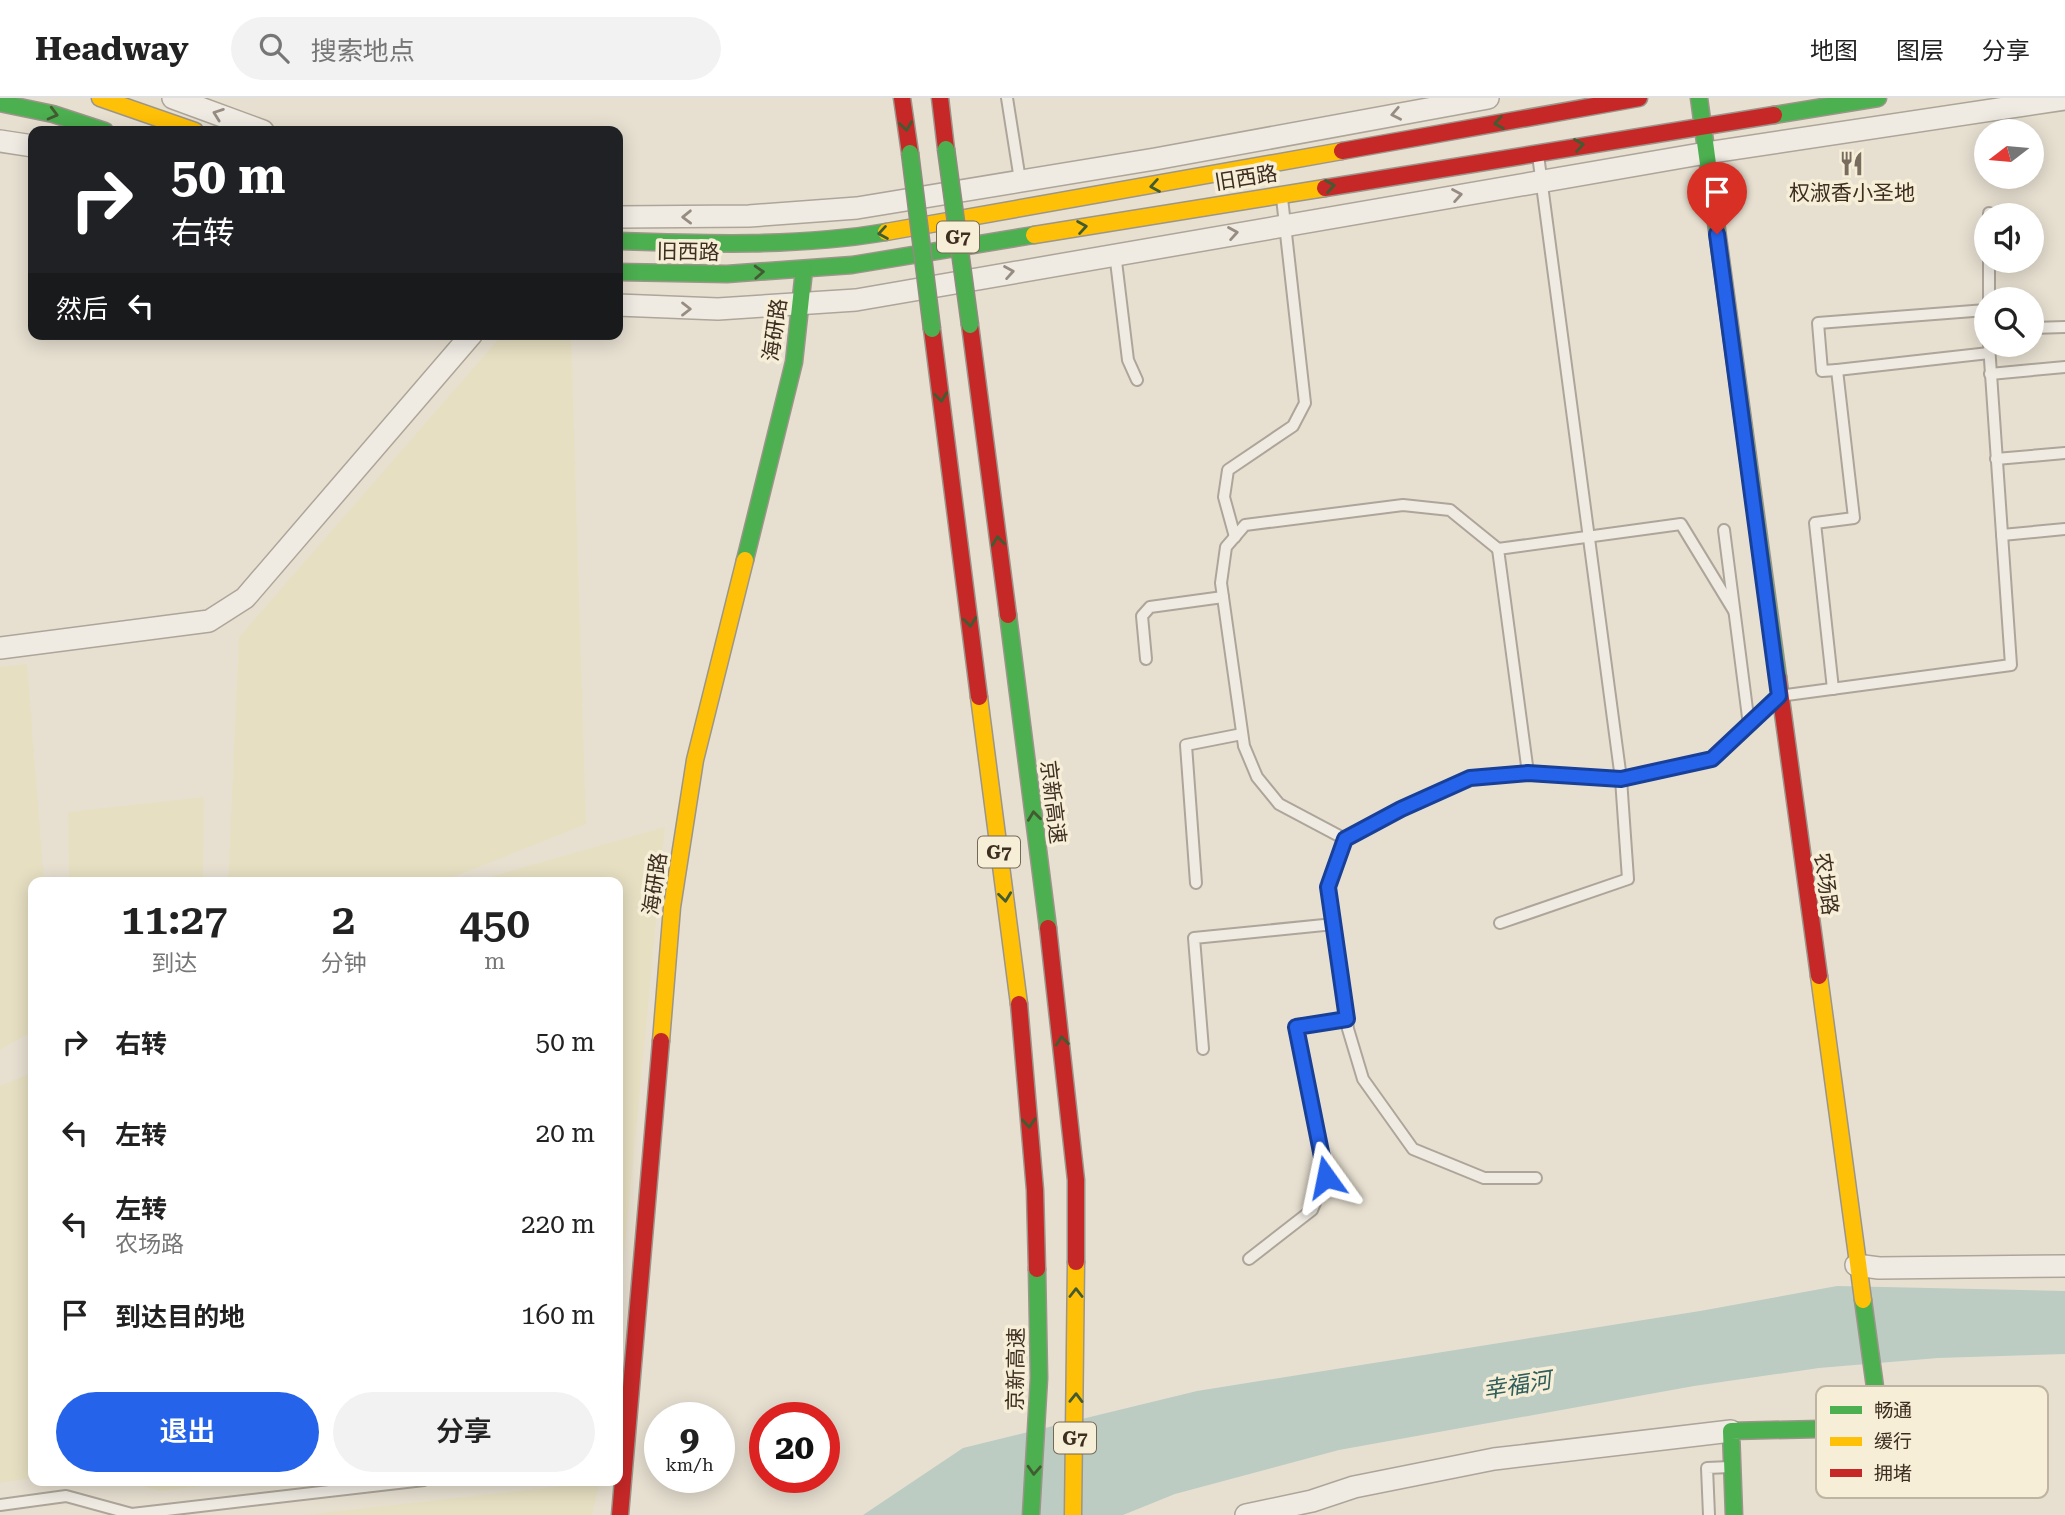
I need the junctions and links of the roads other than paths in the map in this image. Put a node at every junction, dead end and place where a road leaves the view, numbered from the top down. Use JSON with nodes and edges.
{"nodes":[{"id":1,"x":100,"y":98,"type":"edge"},
{"id":2,"x":173,"y":98,"type":"edge"},
{"id":3,"x":902,"y":98,"type":"edge"},
{"id":4,"x":940,"y":98,"type":"edge"},
{"id":5,"x":1007,"y":98,"type":"edge"},
{"id":6,"x":1488,"y":98,"type":"edge"},
{"id":7,"x":1639,"y":98,"type":"edge"},
{"id":8,"x":1699,"y":98,"type":"edge"},
{"id":9,"x":1878,"y":98,"type":"edge"},
{"id":10,"x":2065,"y":99,"type":"edge"},
{"id":11,"x":0,"y":103,"type":"edge"},
{"id":12,"x":89,"y":126,"type":"edge"},
{"id":13,"x":181,"y":126,"type":"edge"},
{"id":14,"x":250,"y":126,"type":"edge"},
{"id":15,"x":1702,"y":126,"type":"junction"},
{"id":16,"x":0,"y":141,"type":"edge"},
{"id":17,"x":28,"y":145,"type":"edge"},
{"id":18,"x":1538,"y":152,"type":"junction"},
{"id":19,"x":1706,"y":153,"type":"junction"},
{"id":20,"x":1020,"y":180,"type":"junction"},
{"id":21,"x":1542,"y":181,"type":"junction"},
{"id":22,"x":1282,"y":194,"type":"junction"},
{"id":23,"x":623,"y":217,"type":"edge"},
{"id":24,"x":1285,"y":224,"type":"junction"},
{"id":25,"x":623,"y":241,"type":"edge"},
{"id":26,"x":1115,"y":253,"type":"junction"},
{"id":27,"x":804,"y":270,"type":"junction"},
{"id":28,"x":623,"y":272,"type":"edge"},
{"id":29,"x":801,"y":303,"type":"junction"},
{"id":30,"x":623,"y":305,"type":"edge"},
{"id":31,"x":1974,"y":311,"type":"edge"},
{"id":32,"x":2065,"y":327,"type":"edge"},
{"id":33,"x":2044,"y":328,"type":"edge"},
{"id":34,"x":467,"y":340,"type":"edge"},
{"id":35,"x":1974,"y":351,"type":"edge"},
{"id":36,"x":1989,"y":357,"type":"edge"},
{"id":37,"x":2065,"y":367,"type":"edge"},
{"id":38,"x":1837,"y":370,"type":"junction"},
{"id":39,"x":1990,"y":374,"type":"junction"},
{"id":40,"x":1137,"y":380,"type":"dead end"},
{"id":41,"x":2065,"y":453,"type":"edge"},
{"id":42,"x":1996,"y":459,"type":"junction"},
{"id":43,"x":2065,"y":529,"type":"edge"},
{"id":44,"x":1724,"y":530,"type":"dead end"},
{"id":45,"x":2002,"y":535,"type":"junction"},
{"id":46,"x":1589,"y":536,"type":"junction"},
{"id":47,"x":1235,"y":537,"type":"junction"},
{"id":48,"x":1498,"y":549,"type":"junction"},
{"id":49,"x":1223,"y":597,"type":"junction"},
{"id":50,"x":1734,"y":611,"type":"junction"},
{"id":51,"x":0,"y":648,"type":"edge"},
{"id":52,"x":1146,"y":659,"type":"dead end"},
{"id":53,"x":1833,"y":689,"type":"junction"},
{"id":54,"x":1779,"y":696,"type":"junction"},
{"id":55,"x":1749,"y":725,"type":"junction"},
{"id":56,"x":1242,"y":734,"type":"junction"},
{"id":57,"x":1528,"y":773,"type":"junction"},
{"id":58,"x":1621,"y":779,"type":"junction"},
{"id":59,"x":1345,"y":839,"type":"junction"},
{"id":60,"x":1196,"y":883,"type":"dead end"},
{"id":61,"x":1500,"y":923,"type":"dead end"},
{"id":62,"x":1334,"y":925,"type":"junction"},
{"id":63,"x":1347,"y":1019,"type":"junction"},
{"id":64,"x":1203,"y":1049,"type":"dead end"},
{"id":65,"x":1536,"y":1178,"type":"dead end"},
{"id":66,"x":1249,"y":1259,"type":"dead end"},
{"id":67,"x":2065,"y":1266,"type":"edge"},
{"id":68,"x":1857,"y":1269,"type":"junction"},
{"id":69,"x":1875,"y":1386,"type":"edge"},
{"id":70,"x":1816,"y":1429,"type":"edge"},
{"id":71,"x":1731,"y":1431,"type":"junction"},
{"id":72,"x":623,"y":1452,"type":"edge"},
{"id":73,"x":1732,"y":1467,"type":"junction"},
{"id":74,"x":372,"y":1486,"type":"edge"},
{"id":75,"x":621,"y":1486,"type":"edge"},
{"id":76,"x":0,"y":1505,"type":"edge"},
{"id":77,"x":620,"y":1515,"type":"edge"},
{"id":78,"x":1031,"y":1515,"type":"edge"},
{"id":79,"x":1073,"y":1515,"type":"edge"},
{"id":80,"x":1246,"y":1515,"type":"edge"},
{"id":81,"x":1709,"y":1515,"type":"edge"},
{"id":82,"x":1734,"y":1515,"type":"edge"}],
"edges":[{"from":1,"to":13,"type":"main road"},
{"from":14,"to":2,"type":"street","one_way":true},
{"from":3,"to":78,"type":"main road","name":"京新高速","number":"G7","one_way":true,"bridge":true},
{"from":79,"to":4,"type":"main road","name":"京新高速","number":"G7","one_way":true,"bridge":true},
{"from":5,"to":20,"type":"lane"},
{"from":6,"to":20,"type":"street","one_way":true},
{"from":7,"to":25,"type":"main road","name":"旧西路","one_way":true},
{"from":8,"to":15,"type":"main road","name":"农场路"},
{"from":9,"to":15,"type":"main road","name":"旧西路"},
{"from":10,"to":19,"type":"street"},
{"from":11,"to":12,"type":"main road","one_way":true},
{"from":18,"to":15,"type":"main road","name":"旧西路","one_way":true},
{"from":15,"to":19,"type":"main road","name":"农场路"},
{"from":16,"to":17,"type":"street"},
{"from":18,"to":21,"type":"lane"},
{"from":22,"to":18,"type":"main road","name":"旧西路","one_way":true},
{"from":19,"to":21,"type":"street"},
{"from":19,"to":54,"type":"main road","name":"农场路"},
{"from":20,"to":23,"type":"street","one_way":true},
{"from":24,"to":21,"type":"street","one_way":true},
{"from":21,"to":46,"type":"lane"},
{"from":22,"to":24,"type":"lane"},
{"from":27,"to":22,"type":"main road","name":"旧西路","one_way":true},
{"from":26,"to":24,"type":"street","one_way":true},
{"from":24,"to":47,"type":"lane"},
{"from":29,"to":26,"type":"street","one_way":true},
{"from":26,"to":40,"type":"lane"},
{"from":28,"to":27,"type":"main road","name":"旧西路","one_way":true},
{"from":27,"to":29,"type":"main road","name":"海研路"},
{"from":30,"to":29,"type":"street","one_way":true},
{"from":29,"to":72,"type":"main road","name":"海研路"},
{"from":31,"to":38,"type":"lane"},
{"from":32,"to":33,"type":"lane"},
{"from":34,"to":51,"type":"street"},
{"from":35,"to":38,"type":"lane"},
{"from":36,"to":39,"type":"lane"},
{"from":37,"to":39,"type":"lane"},
{"from":38,"to":53,"type":"lane"},
{"from":39,"to":42,"type":"lane"},
{"from":41,"to":42,"type":"lane"},
{"from":42,"to":45,"type":"lane"},
{"from":43,"to":45,"type":"lane"},
{"from":44,"to":50,"type":"lane"},
{"from":45,"to":53,"type":"lane"},
{"from":46,"to":48,"type":"lane"},
{"from":46,"to":50,"type":"lane"},
{"from":46,"to":58,"type":"lane"},
{"from":47,"to":48,"type":"lane"},
{"from":47,"to":49,"type":"lane"},
{"from":48,"to":57,"type":"lane"},
{"from":49,"to":52,"type":"lane"},
{"from":49,"to":56,"type":"lane"},
{"from":50,"to":55,"type":"lane"},
{"from":53,"to":54,"type":"lane"},
{"from":54,"to":55,"type":"lane"},
{"from":54,"to":68,"type":"main road","name":"农场路"},
{"from":55,"to":58,"type":"lane"},
{"from":56,"to":59,"type":"lane"},
{"from":56,"to":60,"type":"lane"},
{"from":57,"to":58,"type":"lane"},
{"from":57,"to":59,"type":"lane"},
{"from":58,"to":61,"type":"lane"},
{"from":59,"to":62,"type":"lane"},
{"from":62,"to":63,"type":"lane"},
{"from":62,"to":64,"type":"lane"},
{"from":63,"to":65,"type":"lane"},
{"from":63,"to":66,"type":"lane"},
{"from":67,"to":68,"type":"street"},
{"from":68,"to":69,"type":"main road","name":"农场路"},
{"from":70,"to":71,"type":"main road","name":"农场路"},
{"from":71,"to":73,"type":"main road"},
{"from":71,"to":80,"type":"street"},
{"from":73,"to":81,"type":"lane"},
{"from":73,"to":82,"type":"main road"},
{"from":74,"to":76,"type":"lane"},
{"from":75,"to":77,"type":"main road","name":"海研路"}]}
